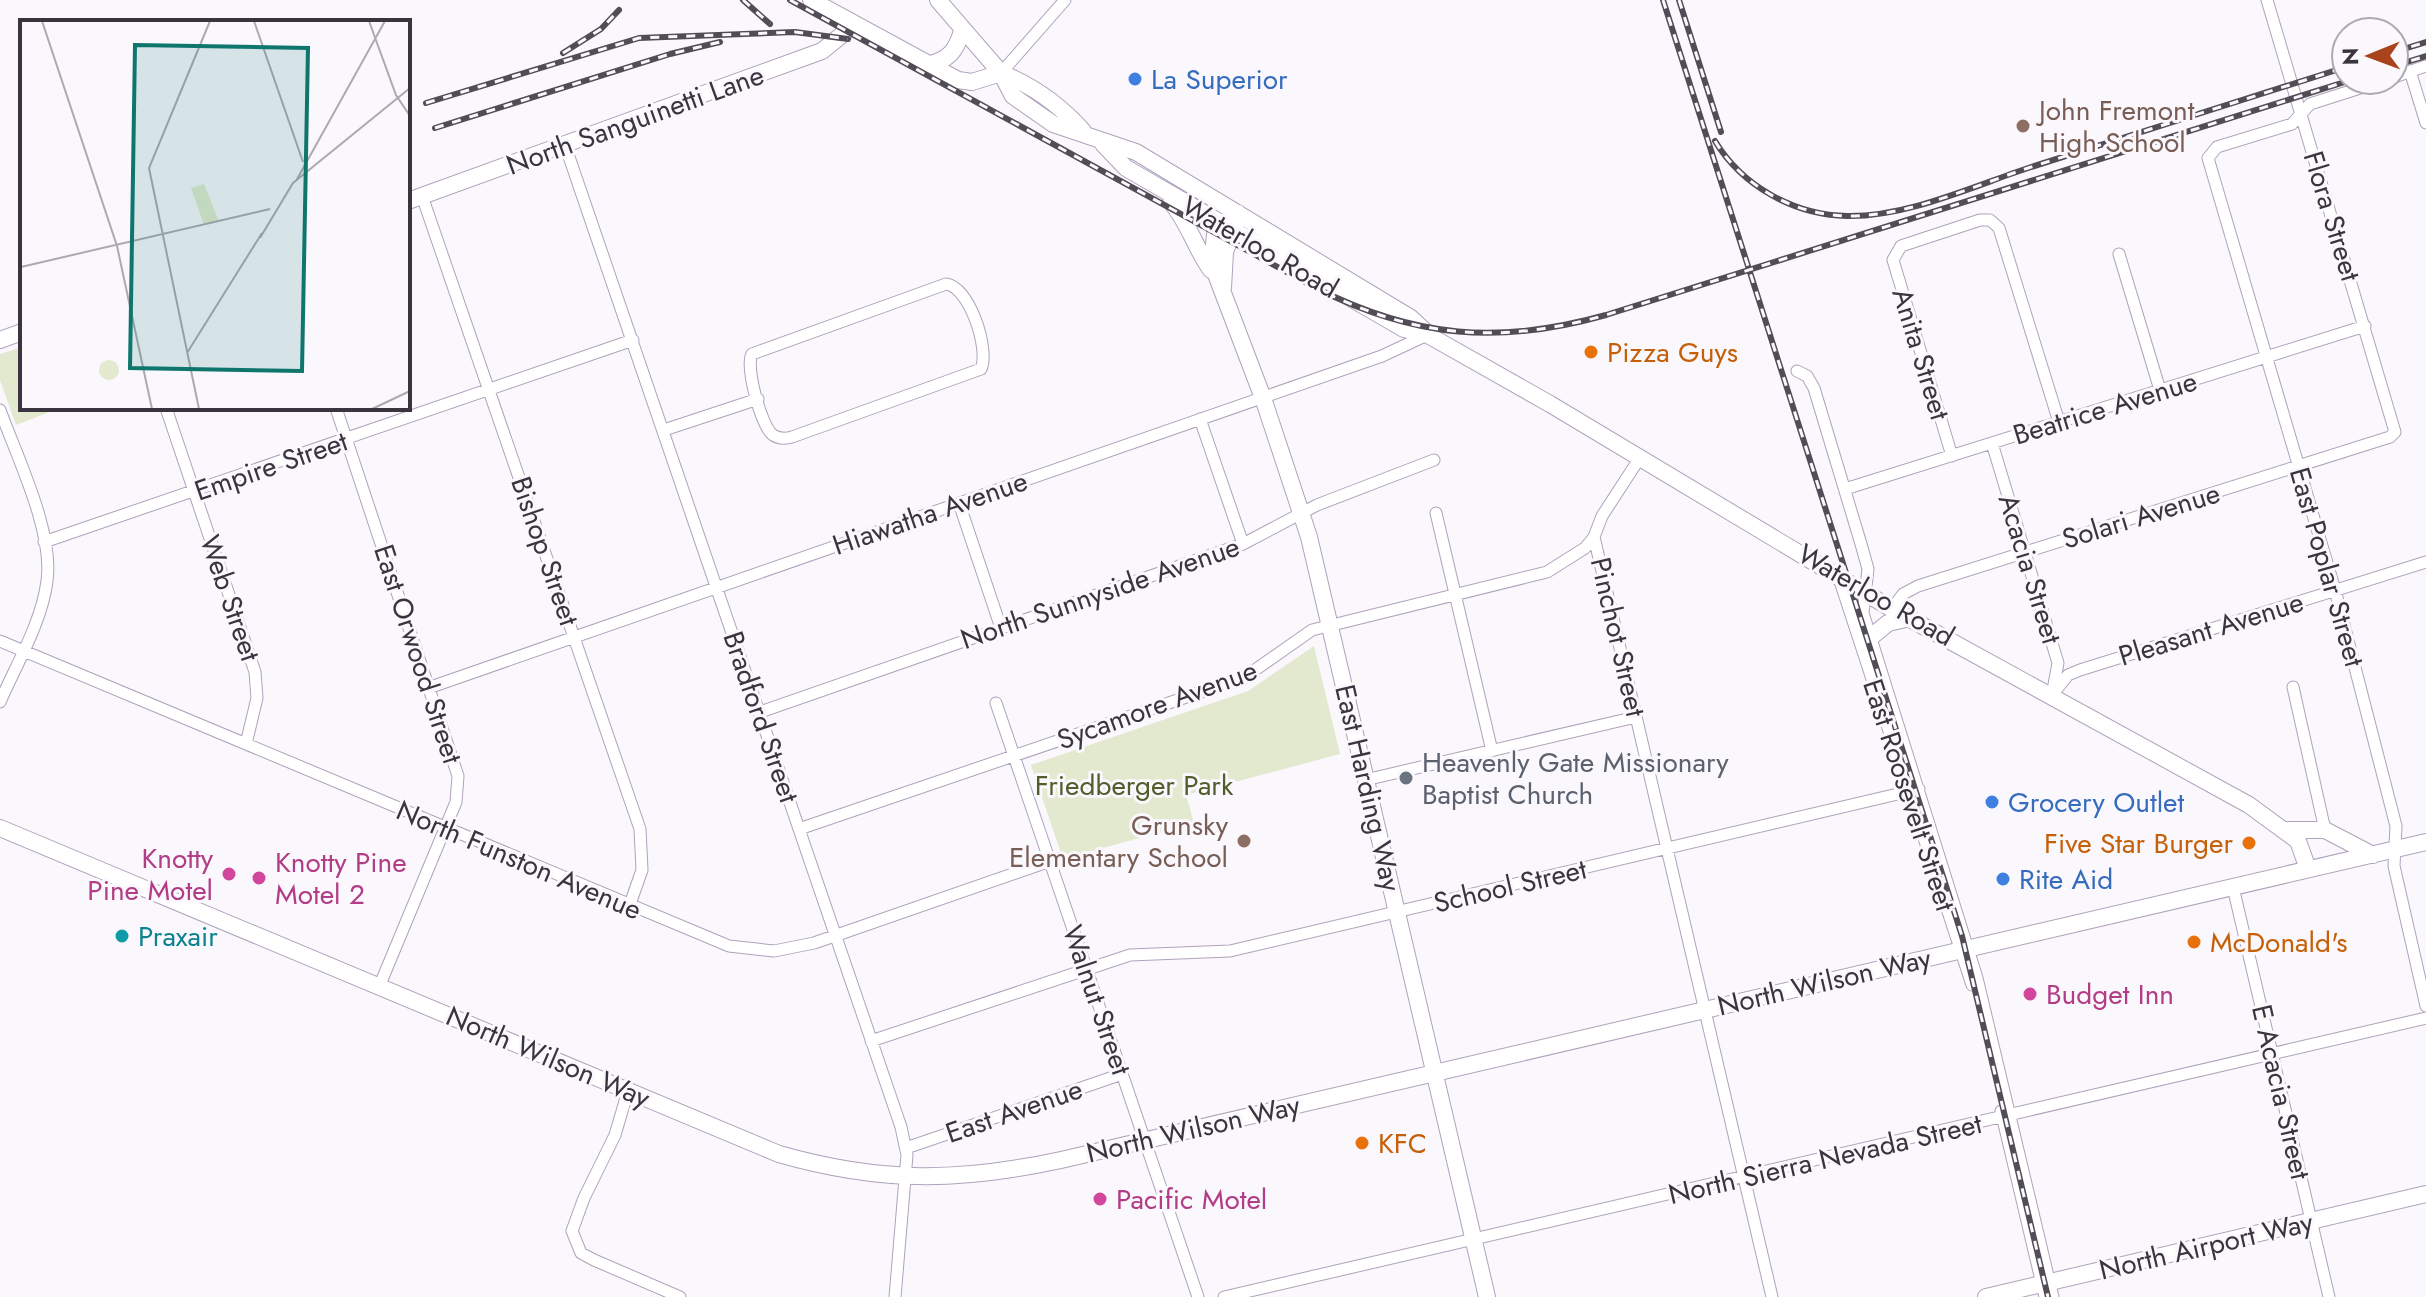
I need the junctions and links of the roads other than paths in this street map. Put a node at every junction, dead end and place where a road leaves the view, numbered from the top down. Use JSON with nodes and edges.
{"nodes":[{"id":1,"x":811,"y":0,"type":"edge"},
{"id":2,"x":938,"y":0,"type":"edge"},
{"id":3,"x":1065,"y":0,"type":"edge"},
{"id":4,"x":2267,"y":0,"type":"edge"},
{"id":5,"x":854,"y":25,"type":"junction"},
{"id":6,"x":962,"y":31,"type":"junction"},
{"id":7,"x":927,"y":65,"type":"junction"},
{"id":8,"x":2426,"y":66,"type":"edge"},
{"id":9,"x":2410,"y":71,"type":"joint"},
{"id":10,"x":1001,"y":73,"type":"junction"},
{"id":11,"x":2335,"y":96,"type":"edge"},
{"id":12,"x":2301,"y":114,"type":"junction"},
{"id":13,"x":2426,"y":123,"type":"edge"},
{"id":14,"x":1103,"y":144,"type":"junction"},
{"id":15,"x":565,"y":145,"type":"junction"},
{"id":16,"x":1159,"y":188,"type":"junction"},
{"id":17,"x":415,"y":199,"type":"edge"},
{"id":18,"x":1238,"y":213,"type":"junction"},
{"id":19,"x":1227,"y":229,"type":"junction"},
{"id":20,"x":2119,"y":254,"type":"dead end"},
{"id":21,"x":1219,"y":282,"type":"junction"},
{"id":22,"x":2365,"y":326,"type":"junction"},
{"id":23,"x":20,"y":333,"type":"edge"},
{"id":24,"x":1428,"y":335,"type":"junction"},
{"id":25,"x":0,"y":340,"type":"edge"},
{"id":26,"x":633,"y":340,"type":"junction"},
{"id":27,"x":2267,"y":357,"type":"junction"},
{"id":28,"x":1797,"y":371,"type":"dead end"},
{"id":29,"x":2160,"y":390,"type":"junction"},
{"id":30,"x":490,"y":391,"type":"junction"},
{"id":31,"x":1263,"y":398,"type":"junction"},
{"id":32,"x":758,"y":399,"type":"junction"},
{"id":33,"x":0,"y":410,"type":"edge"},
{"id":34,"x":167,"y":410,"type":"edge"},
{"id":35,"x":337,"y":410,"type":"edge"},
{"id":36,"x":1200,"y":419,"type":"junction"},
{"id":37,"x":2059,"y":422,"type":"junction"},
{"id":38,"x":664,"y":430,"type":"junction"},
{"id":39,"x":2395,"y":432,"type":"joint"},
{"id":40,"x":346,"y":440,"type":"junction"},
{"id":41,"x":1992,"y":443,"type":"junction"},
{"id":42,"x":1641,"y":456,"type":"junction"},
{"id":43,"x":1952,"y":456,"type":"junction"},
{"id":44,"x":1434,"y":460,"type":"dead end"},
{"id":45,"x":2299,"y":466,"type":"junction"},
{"id":46,"x":1845,"y":489,"type":"junction"},
{"id":47,"x":194,"y":492,"type":"junction"},
{"id":48,"x":959,"y":503,"type":"junction"},
{"id":49,"x":1436,"y":513,"type":"dead end"},
{"id":50,"x":1302,"y":514,"type":"junction"},
{"id":51,"x":1594,"y":537,"type":"junction"},
{"id":52,"x":44,"y":542,"type":"junction"},
{"id":53,"x":1243,"y":544,"type":"junction"},
{"id":54,"x":2025,"y":552,"type":"junction"},
{"id":55,"x":2426,"y":562,"type":"edge"},
{"id":56,"x":1838,"y":574,"type":"junction"},
{"id":57,"x":716,"y":587,"type":"junction"},
{"id":58,"x":2335,"y":590,"type":"junction"},
{"id":59,"x":1865,"y":593,"type":"junction"},
{"id":60,"x":1456,"y":595,"type":"junction"},
{"id":61,"x":1892,"y":609,"type":"junction"},
{"id":62,"x":1910,"y":618,"type":"junction"},
{"id":63,"x":1330,"y":625,"type":"junction"},
{"id":64,"x":1001,"y":628,"type":"junction"},
{"id":65,"x":574,"y":636,"type":"junction"},
{"id":66,"x":1871,"y":637,"type":"junction"},
{"id":67,"x":0,"y":641,"type":"edge"},
{"id":68,"x":22,"y":650,"type":"junction"},
{"id":69,"x":431,"y":687,"type":"junction"},
{"id":70,"x":2293,"y":687,"type":"dead end"},
{"id":71,"x":2052,"y":695,"type":"junction"},
{"id":72,"x":0,"y":702,"type":"edge"},
{"id":73,"x":996,"y":703,"type":"dead end"},
{"id":74,"x":760,"y":712,"type":"junction"},
{"id":75,"x":1636,"y":717,"type":"junction"},
{"id":76,"x":246,"y":744,"type":"junction"},
{"id":77,"x":1492,"y":751,"type":"junction"},
{"id":78,"x":1014,"y":757,"type":"junction"},
{"id":79,"x":1365,"y":780,"type":"junction"},
{"id":80,"x":1913,"y":791,"type":"junction"},
{"id":81,"x":0,"y":828,"type":"edge"},
{"id":82,"x":445,"y":829,"type":"junction"},
{"id":83,"x":799,"y":829,"type":"junction"},
{"id":84,"x":2287,"y":830,"type":"junction"},
{"id":85,"x":2325,"y":830,"type":"junction"},
{"id":86,"x":2426,"y":842,"type":"edge"},
{"id":87,"x":2395,"y":849,"type":"junction"},
{"id":88,"x":1668,"y":850,"type":"junction"},
{"id":89,"x":2373,"y":855,"type":"junction"},
{"id":90,"x":1050,"y":861,"type":"junction"},
{"id":91,"x":2308,"y":869,"type":"junction"},
{"id":92,"x":2233,"y":887,"type":"junction"},
{"id":93,"x":629,"y":907,"type":"junction"},
{"id":94,"x":1396,"y":913,"type":"junction"},
{"id":95,"x":834,"y":936,"type":"junction"},
{"id":96,"x":1965,"y":950,"type":"junction"},
{"id":97,"x":1087,"y":969,"type":"junction"},
{"id":98,"x":379,"y":987,"type":"junction"},
{"id":99,"x":2426,"y":1006,"type":"edge"},
{"id":100,"x":1705,"y":1010,"type":"junction"},
{"id":101,"x":2426,"y":1018,"type":"edge"},
{"id":102,"x":871,"y":1041,"type":"junction"},
{"id":103,"x":2272,"y":1054,"type":"junction"},
{"id":104,"x":1122,"y":1074,"type":"junction"},
{"id":105,"x":1434,"y":1074,"type":"junction"},
{"id":106,"x":628,"y":1091,"type":"junction"},
{"id":107,"x":2007,"y":1116,"type":"junction"},
{"id":108,"x":1145,"y":1141,"type":"junction"},
{"id":109,"x":906,"y":1148,"type":"junction"},
{"id":110,"x":1744,"y":1177,"type":"junction"},
{"id":111,"x":904,"y":1178,"type":"junction"},
{"id":112,"x":2426,"y":1194,"type":"edge"},
{"id":113,"x":2310,"y":1221,"type":"junction"},
{"id":114,"x":1473,"y":1240,"type":"junction"},
{"id":115,"x":2047,"y":1290,"type":"edge"},
{"id":116,"x":680,"y":1297,"type":"edge"},
{"id":117,"x":895,"y":1297,"type":"edge"},
{"id":118,"x":1198,"y":1297,"type":"edge"},
{"id":119,"x":1224,"y":1297,"type":"edge"},
{"id":120,"x":1487,"y":1297,"type":"edge"},
{"id":121,"x":1772,"y":1297,"type":"edge"},
{"id":122,"x":1986,"y":1297,"type":"edge"},
{"id":123,"x":2329,"y":1297,"type":"edge"}],
"edges":[{"from":1,"to":5,"type":"main road"},
{"from":2,"to":6,"type":"main road","name":"Waterloo Road"},
{"from":3,"to":10,"type":"street"},
{"from":4,"to":12,"type":"street","name":"Flora Street"},
{"from":5,"to":7,"type":"main road"},
{"from":5,"to":15,"type":"main road","name":"North Sanguinetti Lane"},
{"from":6,"to":7,"type":"main road"},
{"from":6,"to":10,"type":"main road","name":"Waterloo Road"},
{"from":7,"to":10,"type":"main road"},
{"from":8,"to":9,"type":"street"},
{"from":9,"to":13,"type":"street"},
{"from":10,"to":14,"type":"main road","name":"Waterloo Road"},
{"from":11,"to":12,"type":"street"},
{"from":12,"to":22,"type":"street","name":"Flora Street"},
{"from":12,"to":27,"type":"street","name":"East Poplar Street"},
{"from":14,"to":16,"type":"main road","name":"Waterloo Road"},
{"from":14,"to":18,"type":"main road","name":"Waterloo Road"},
{"from":15,"to":17,"type":"main road","name":"North Sanguinetti Lane"},
{"from":15,"to":26,"type":"street","name":"Bradford Street"},
{"from":16,"to":19,"type":"main road","name":"Waterloo Road"},
{"from":16,"to":21,"type":"main road"},
{"from":17,"to":30,"type":"street","name":"Bishop Street"},
{"from":18,"to":19,"type":"main road"},
{"from":18,"to":24,"type":"main road","name":"Waterloo Road"},
{"from":19,"to":21,"type":"main road","name":"East Harding Way"},
{"from":19,"to":24,"type":"main road","name":"Waterloo Road"},
{"from":20,"to":29,"type":"street"},
{"from":21,"to":31,"type":"main road","name":"East Harding Way"},
{"from":22,"to":27,"type":"street","name":"Beatrice Avenue"},
{"from":22,"to":39,"type":"street","name":"Flora Street"},
{"from":23,"to":25,"type":"main road"},
{"from":24,"to":31,"type":"street","name":"Hiawatha Avenue"},
{"from":24,"to":42,"type":"main road","name":"Waterloo Road"},
{"from":26,"to":30,"type":"street","name":"Empire Street"},
{"from":26,"to":38,"type":"street","name":"Bradford Street"},
{"from":27,"to":29,"type":"street","name":"Beatrice Avenue"},
{"from":27,"to":45,"type":"street","name":"East Poplar Street"},
{"from":28,"to":46,"type":"street","name":"East Roosevelt Street"},
{"from":29,"to":37,"type":"street","name":"Beatrice Avenue"},
{"from":30,"to":40,"type":"street","name":"Empire Street"},
{"from":30,"to":65,"type":"street","name":"Bishop Street"},
{"from":31,"to":36,"type":"street","name":"Hiawatha Avenue"},
{"from":31,"to":50,"type":"main road","name":"East Harding Way"},
{"from":32,"to":32,"type":"street"},
{"from":32,"to":38,"type":"street"},
{"from":33,"to":52,"type":"street"},
{"from":34,"to":47,"type":"street","name":"Web Street"},
{"from":35,"to":40,"type":"street","name":"East Orwood Street"},
{"from":36,"to":48,"type":"street","name":"Hiawatha Avenue"},
{"from":36,"to":53,"type":"street"},
{"from":37,"to":41,"type":"street","name":"Beatrice Avenue"},
{"from":37,"to":43,"type":"street","name":"Anita Street"},
{"from":38,"to":57,"type":"street","name":"Bradford Street"},
{"from":39,"to":45,"type":"street","name":"Solari Avenue"},
{"from":40,"to":47,"type":"street","name":"Empire Street"},
{"from":40,"to":69,"type":"street","name":"East Orwood Street"},
{"from":41,"to":43,"type":"street","name":"Beatrice Avenue"},
{"from":41,"to":54,"type":"street","name":"Acacia Street"},
{"from":42,"to":51,"type":"street","name":"Sycamore Avenue"},
{"from":42,"to":56,"type":"main road","name":"Waterloo Road"},
{"from":43,"to":46,"type":"street","name":"Beatrice Avenue"},
{"from":44,"to":50,"type":"street","name":"North Sunnyside Avenue"},
{"from":45,"to":54,"type":"street","name":"Solari Avenue"},
{"from":45,"to":58,"type":"street","name":"East Poplar Street"},
{"from":46,"to":59,"type":"street","name":"East Roosevelt Street"},
{"from":47,"to":52,"type":"street","name":"Empire Street"},
{"from":47,"to":76,"type":"street","name":"Web Street"},
{"from":48,"to":57,"type":"street","name":"Hiawatha Avenue"},
{"from":48,"to":64,"type":"street"},
{"from":49,"to":60,"type":"street"},
{"from":50,"to":53,"type":"street","name":"North Sunnyside Avenue"},
{"from":50,"to":63,"type":"main road","name":"East Harding Way"},
{"from":51,"to":60,"type":"street","name":"Sycamore Avenue"},
{"from":51,"to":75,"type":"street","name":"Pinchot Street"},
{"from":52,"to":68,"type":"street"},
{"from":53,"to":64,"type":"street","name":"North Sunnyside Avenue"},
{"from":54,"to":61,"type":"street","name":"Solari Avenue"},
{"from":54,"to":71,"type":"street","name":"Acacia Street"},
{"from":55,"to":58,"type":"street","name":"Pleasant Avenue"},
{"from":56,"to":59,"type":"main road","name":"Waterloo Road"},
{"from":56,"to":80,"type":"street","name":"East Roosevelt Street"},
{"from":57,"to":65,"type":"street","name":"Hiawatha Avenue"},
{"from":57,"to":74,"type":"street","name":"Bradford Street"},
{"from":58,"to":71,"type":"street","name":"Pleasant Avenue"},
{"from":58,"to":87,"type":"street","name":"East Poplar Street"},
{"from":59,"to":61,"type":"main road","name":"Waterloo Road"},
{"from":59,"to":66,"type":"street","name":"East Roosevelt Street"},
{"from":60,"to":63,"type":"street","name":"Sycamore Avenue"},
{"from":60,"to":77,"type":"street"},
{"from":61,"to":62,"type":"main road","name":"Waterloo Road"},
{"from":62,"to":66,"type":"main road"},
{"from":62,"to":71,"type":"main road","name":"Waterloo Road"},
{"from":63,"to":78,"type":"street","name":"Sycamore Avenue"},
{"from":63,"to":79,"type":"main road","name":"East Harding Way"},
{"from":64,"to":74,"type":"street","name":"North Sunnyside Avenue"},
{"from":65,"to":69,"type":"street","name":"Hiawatha Avenue"},
{"from":65,"to":93,"type":"street","name":"Bishop Street"},
{"from":66,"to":80,"type":"street","name":"East Roosevelt Street"},
{"from":67,"to":68,"type":"street","name":"North Funston Avenue"},
{"from":68,"to":72,"type":"street"},
{"from":68,"to":76,"type":"street","name":"North Funston Avenue"},
{"from":69,"to":82,"type":"street","name":"East Orwood Street"},
{"from":70,"to":85,"type":"street"},
{"from":71,"to":84,"type":"main road","name":"Waterloo Road"},
{"from":73,"to":78,"type":"street","name":"Walnut Street"},
{"from":74,"to":83,"type":"street","name":"Bradford Street"},
{"from":75,"to":77,"type":"street"},
{"from":75,"to":88,"type":"street","name":"Pinchot Street"},
{"from":76,"to":82,"type":"street","name":"North Funston Avenue"},
{"from":77,"to":79,"type":"street"},
{"from":78,"to":83,"type":"street","name":"Sycamore Avenue"},
{"from":78,"to":90,"type":"street","name":"Walnut Street"},
{"from":79,"to":94,"type":"main road","name":"East Harding Way"},
{"from":80,"to":88,"type":"street","name":"School Street"},
{"from":80,"to":96,"type":"street","name":"East Roosevelt Street"},
{"from":81,"to":98,"type":"main road","name":"North Wilson Way"},
{"from":82,"to":93,"type":"street","name":"North Funston Avenue"},
{"from":82,"to":98,"type":"street","name":"East Orwood Street"},
{"from":83,"to":95,"type":"street","name":"Bradford Street"},
{"from":84,"to":85,"type":"main road"},
{"from":84,"to":91,"type":"main road","name":"Waterloo Road"},
{"from":85,"to":89,"type":"main road"},
{"from":86,"to":87,"type":"main road","name":"North Wilson Way"},
{"from":87,"to":89,"type":"main road","name":"North Wilson Way"},
{"from":87,"to":99,"type":"street","name":"East Poplar Street"},
{"from":88,"to":94,"type":"street","name":"School Street"},
{"from":88,"to":100,"type":"street","name":"Pinchot Street"},
{"from":89,"to":91,"type":"main road","name":"North Wilson Way"},
{"from":90,"to":95,"type":"street","name":"North Funston Avenue"},
{"from":90,"to":97,"type":"street","name":"Walnut Street"},
{"from":91,"to":92,"type":"main road","name":"North Wilson Way"},
{"from":92,"to":96,"type":"main road","name":"North Wilson Way"},
{"from":92,"to":103,"type":"street","name":"E Acacia Street"},
{"from":93,"to":95,"type":"street","name":"North Funston Avenue"},
{"from":94,"to":97,"type":"street","name":"School Street"},
{"from":94,"to":105,"type":"main road","name":"East Harding Way"},
{"from":95,"to":102,"type":"street","name":"Bradford Street"},
{"from":96,"to":100,"type":"main road","name":"North Wilson Way"},
{"from":96,"to":107,"type":"street","name":"East Roosevelt Street"},
{"from":97,"to":102,"type":"street","name":"School Street"},
{"from":97,"to":104,"type":"street","name":"Walnut Street"},
{"from":98,"to":106,"type":"main road","name":"North Wilson Way"},
{"from":100,"to":105,"type":"main road","name":"North Wilson Way"},
{"from":100,"to":110,"type":"street","name":"Pinchot Street"},
{"from":101,"to":103,"type":"street","name":"North Sierra Nevada Street"},
{"from":102,"to":109,"type":"street","name":"Bradford Street"},
{"from":103,"to":107,"type":"street","name":"North Sierra Nevada Street"},
{"from":103,"to":113,"type":"street","name":"E Acacia Street"},
{"from":104,"to":108,"type":"street","name":"Walnut Street"},
{"from":104,"to":109,"type":"street","name":"East Avenue"},
{"from":105,"to":108,"type":"main road","name":"North Wilson Way"},
{"from":105,"to":114,"type":"main road","name":"East Harding Way"},
{"from":106,"to":111,"type":"main road","name":"North Wilson Way"},
{"from":106,"to":116,"type":"street"},
{"from":107,"to":110,"type":"street","name":"North Sierra Nevada Street"},
{"from":107,"to":115,"type":"street","name":"East Roosevelt Street"},
{"from":108,"to":111,"type":"main road","name":"North Wilson Way"},
{"from":108,"to":118,"type":"street","name":"Walnut Street"},
{"from":109,"to":111,"type":"street","name":"Bradford Street"},
{"from":110,"to":114,"type":"street","name":"North Sierra Nevada Street"},
{"from":110,"to":121,"type":"street","name":"Pinchot Street"},
{"from":111,"to":117,"type":"street","name":"Bradford Street"},
{"from":112,"to":113,"type":"main road","name":"North Airport Way"},
{"from":113,"to":115,"type":"main road","name":"North Airport Way"},
{"from":113,"to":123,"type":"street","name":"E Acacia Street"},
{"from":114,"to":119,"type":"street","name":"North Sierra Nevada Street"},
{"from":114,"to":120,"type":"main road","name":"East Harding Way"},
{"from":115,"to":122,"type":"main road","name":"North Airport Way"}]}
